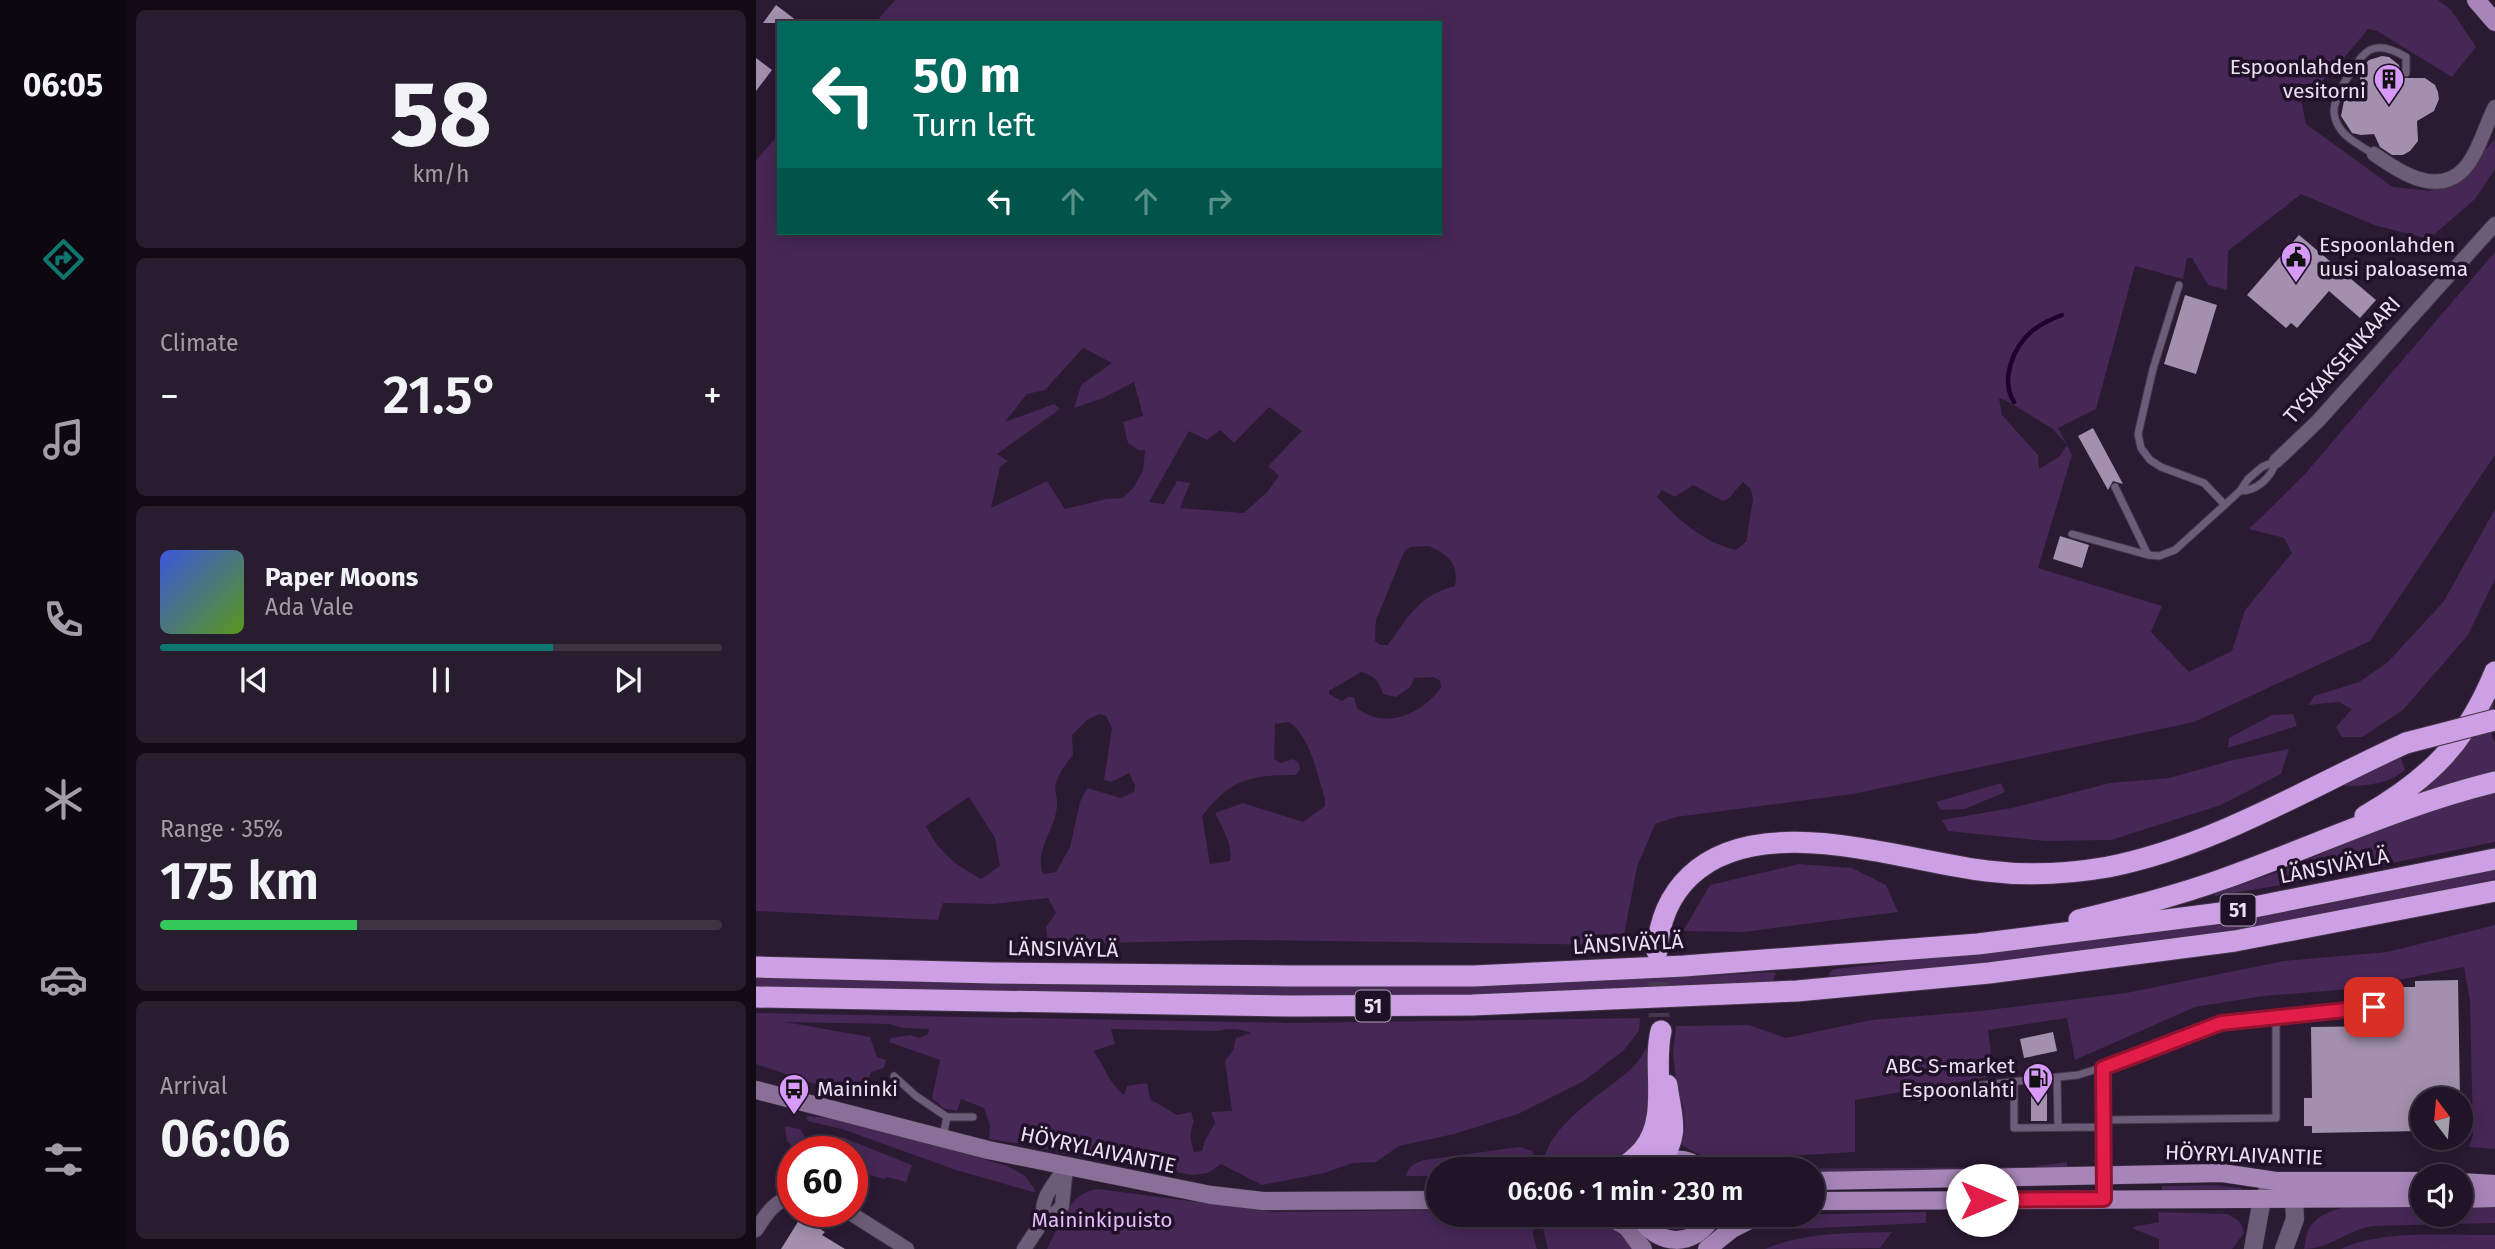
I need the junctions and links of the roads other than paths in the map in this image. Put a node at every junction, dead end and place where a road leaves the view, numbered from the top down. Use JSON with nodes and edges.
{"nodes":[{"id":1,"x":2476,"y":0,"type":"edge"},
{"id":2,"x":2495,"y":22,"type":"edge"},
{"id":3,"x":2406,"y":73,"type":"dead end"},
{"id":4,"x":2495,"y":107,"type":"edge"},
{"id":5,"x":2374,"y":154,"type":"joint"},
{"id":6,"x":2495,"y":224,"type":"edge"},
{"id":7,"x":2179,"y":285,"type":"dead end"},
{"id":8,"x":2276,"y":461,"type":"joint"},
{"id":9,"x":2115,"y":487,"type":"dead end"},
{"id":10,"x":2225,"y":505,"type":"junction"},
{"id":11,"x":2072,"y":534,"type":"dead end"},
{"id":12,"x":2148,"y":555,"type":"junction"},
{"id":13,"x":2495,"y":672,"type":"edge"},
{"id":14,"x":2495,"y":720,"type":"edge"},
{"id":15,"x":2495,"y":782,"type":"edge"},
{"id":16,"x":2337,"y":834,"type":"junction"},
{"id":17,"x":2495,"y":859,"type":"edge"},
{"id":18,"x":2495,"y":891,"type":"edge"},
{"id":19,"x":1978,"y":944,"type":"junction"},
{"id":20,"x":1657,"y":951,"type":"tunnel mouth"},
{"id":21,"x":756,"y":967,"type":"edge"},
{"id":22,"x":756,"y":996,"type":"edge"},
{"id":23,"x":2374,"y":1007,"type":"dead end"},
{"id":24,"x":2276,"y":1018,"type":"junction"},
{"id":25,"x":2103,"y":1068,"type":"junction"},
{"id":26,"x":894,"y":1076,"type":"dead end"},
{"id":27,"x":2057,"y":1077,"type":"junction"},
{"id":28,"x":2014,"y":1082,"type":"junction"},
{"id":29,"x":756,"y":1090,"type":"edge"},
{"id":30,"x":1920,"y":1097,"type":"dead end"},
{"id":31,"x":947,"y":1116,"type":"junction"},
{"id":32,"x":973,"y":1117,"type":"dead end"},
{"id":33,"x":2103,"y":1124,"type":"junction"},
{"id":34,"x":2058,"y":1127,"type":"junction"},
{"id":35,"x":943,"y":1138,"type":"junction"},
{"id":36,"x":1635,"y":1157,"type":"edge"},
{"id":37,"x":1661,"y":1157,"type":"edge"},
{"id":38,"x":1066,"y":1167,"type":"junction"},
{"id":39,"x":2104,"y":1177,"type":"junction"},
{"id":40,"x":1825,"y":1181,"type":"edge"},
{"id":41,"x":2276,"y":1181,"type":"junction"},
{"id":42,"x":2410,"y":1181,"type":"edge"},
{"id":43,"x":2473,"y":1183,"type":"edge"},
{"id":44,"x":2495,"y":1184,"type":"edge"},
{"id":45,"x":2410,"y":1198,"type":"edge"},
{"id":46,"x":2495,"y":1198,"type":"edge"},
{"id":47,"x":2104,"y":1199,"type":"junction"},
{"id":48,"x":2262,"y":1199,"type":"junction"},
{"id":49,"x":2294,"y":1199,"type":"junction"},
{"id":50,"x":2473,"y":1199,"type":"edge"},
{"id":51,"x":1426,"y":1200,"type":"edge"},
{"id":52,"x":1825,"y":1201,"type":"edge"},
{"id":53,"x":777,"y":1204,"type":"edge"},
{"id":54,"x":868,"y":1224,"type":"edge"},
{"id":55,"x":1627,"y":1227,"type":"edge"},
{"id":56,"x":1645,"y":1227,"type":"edge"},
{"id":57,"x":1650,"y":1227,"type":"edge"},
{"id":58,"x":1705,"y":1227,"type":"edge"},
{"id":59,"x":1737,"y":1227,"type":"edge"},
{"id":60,"x":756,"y":1230,"type":"edge"},
{"id":61,"x":1687,"y":1243,"type":"edge"},
{"id":62,"x":907,"y":1249,"type":"edge"},
{"id":63,"x":1024,"y":1249,"type":"edge"},
{"id":64,"x":1643,"y":1249,"type":"edge"},
{"id":65,"x":1654,"y":1249,"type":"edge"},
{"id":66,"x":1707,"y":1249,"type":"edge"},
{"id":67,"x":2253,"y":1249,"type":"edge"},
{"id":68,"x":2284,"y":1249,"type":"edge"}],
"edges":[{"from":1,"to":2,"type":"main road"},
{"from":3,"to":5,"type":"lane"},
{"from":4,"to":5,"type":"street"},
{"from":6,"to":8,"type":"street","name":"TYSKAKSENKAARI"},
{"from":7,"to":10,"type":"lane"},
{"from":8,"to":10,"type":"lane"},
{"from":9,"to":12,"type":"lane"},
{"from":10,"to":12,"type":"lane"},
{"from":11,"to":12,"type":"lane"},
{"from":13,"to":16,"type":"highway"},
{"from":14,"to":20,"type":"highway","bridge":true},
{"from":15,"to":16,"type":"highway"},
{"from":16,"to":19,"type":"highway"},
{"from":17,"to":19,"type":"highway","name":"LÄNSIVÄYLÄ","number":"51"},
{"from":18,"to":22,"type":"highway","number":"51"},
{"from":19,"to":21,"type":"highway","name":"LÄNSIVÄYLÄ","number":"51"},
{"from":23,"to":24,"type":"lane"},
{"from":24,"to":25,"type":"lane"},
{"from":24,"to":33,"type":"lane"},
{"from":25,"to":27,"type":"lane"},
{"from":25,"to":33,"type":"lane"},
{"from":26,"to":31,"type":"lane"},
{"from":27,"to":28,"type":"lane"},
{"from":27,"to":34,"type":"lane"},
{"from":28,"to":30,"type":"lane"},
{"from":28,"to":34,"type":"lane"},
{"from":29,"to":35,"type":"main road","name":"HÖYRYLAIVANTIE"},
{"from":31,"to":32,"type":"lane"},
{"from":31,"to":35,"type":"lane"},
{"from":33,"to":34,"type":"lane"},
{"from":33,"to":39,"type":"lane"},
{"from":35,"to":38,"type":"main road","name":"HÖYRYLAIVANTIE"},
{"from":36,"to":37,"type":"highway"},
{"from":38,"to":51,"type":"main road","name":"HÖYRYLAIVANTIE"},
{"from":38,"to":63,"type":"street"},
{"from":39,"to":40,"type":"main road","name":"HÖYRYLAIVANTIE"},
{"from":39,"to":41,"type":"main road","name":"HÖYRYLAIVANTIE"},
{"from":39,"to":47,"type":"lane"},
{"from":41,"to":42,"type":"main road","name":"HÖYRYLAIVANTIE"},
{"from":41,"to":48,"type":"street"},
{"from":41,"to":49,"type":"street"},
{"from":43,"to":44,"type":"main road"},
{"from":45,"to":49,"type":"main road","name":"HÖYRYLAIVANTIE"},
{"from":46,"to":50,"type":"main road"},
{"from":47,"to":48,"type":"main road","name":"HÖYRYLAIVANTIE"},
{"from":47,"to":52,"type":"main road","name":"HÖYRYLAIVANTIE"},
{"from":48,"to":49,"type":"main road","name":"HÖYRYLAIVANTIE"},
{"from":48,"to":67,"type":"street"},
{"from":49,"to":68,"type":"street"},
{"from":53,"to":60,"type":"street"},
{"from":54,"to":62,"type":"street"},
{"from":55,"to":64,"type":"main road"},
{"from":56,"to":65,"type":"main road"},
{"from":57,"to":61,"type":"main road"},
{"from":58,"to":61,"type":"main road"},
{"from":59,"to":66,"type":"main road"}]}
